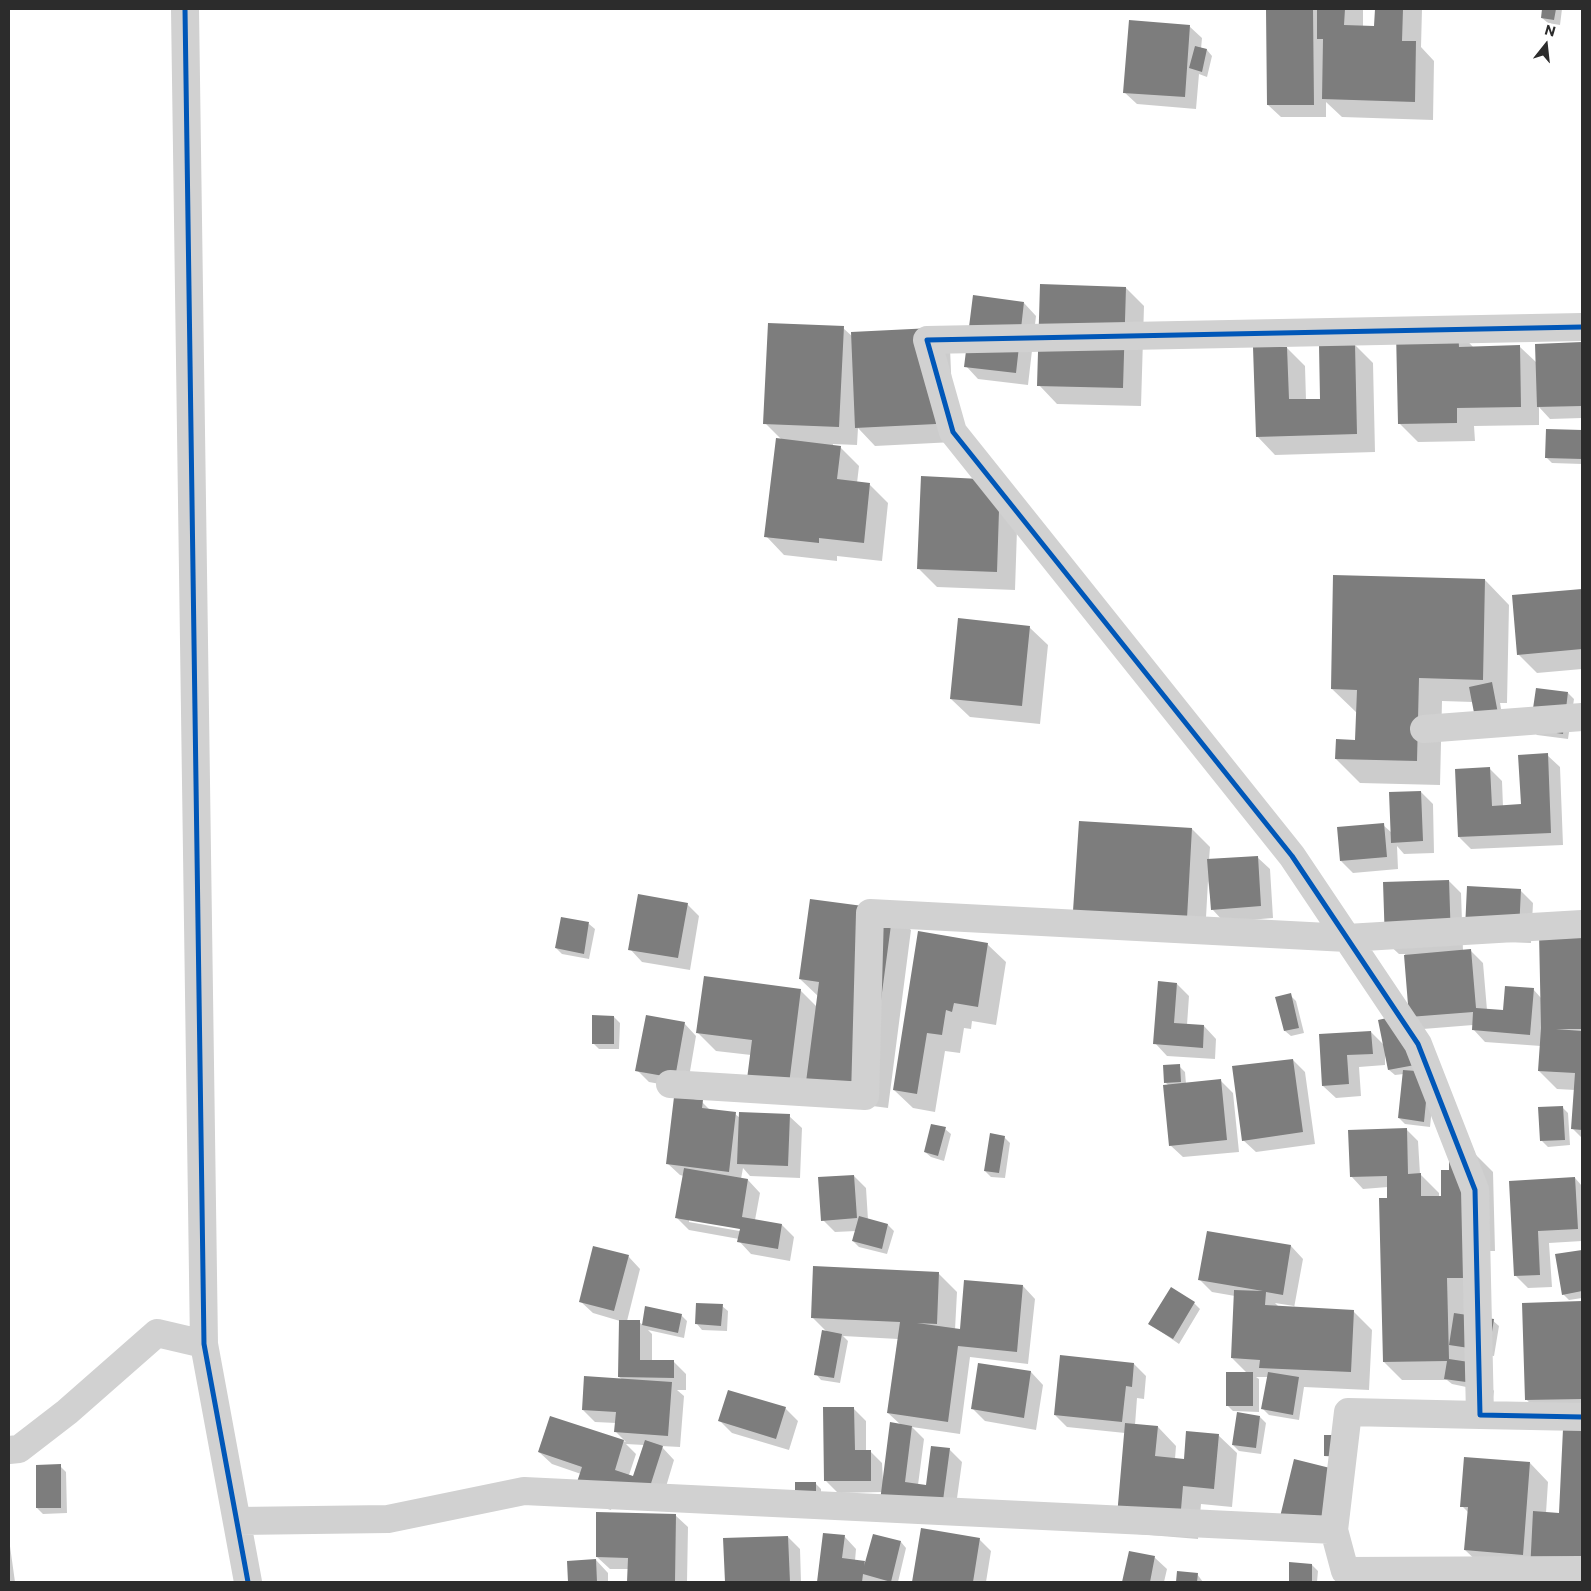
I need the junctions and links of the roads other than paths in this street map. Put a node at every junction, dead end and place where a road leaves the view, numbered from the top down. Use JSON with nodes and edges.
{"nodes":[{"id":1,"x":185,"y":9,"type":"edge"},
{"id":2,"x":1582,"y":327,"type":"edge"},
{"id":3,"x":1582,"y":717,"type":"edge"},
{"id":4,"x":1424,"y":729,"type":"dead end"},
{"id":5,"x":1582,"y":924,"type":"edge"},
{"id":6,"x":1347,"y":938,"type":"junction"},
{"id":7,"x":670,"y":1084,"type":"dead end"},
{"id":8,"x":204,"y":1344,"type":"junction"},
{"id":9,"x":1480,"y":1415,"type":"junction"},
{"id":10,"x":1582,"y":1417,"type":"edge"},
{"id":11,"x":9,"y":1450,"type":"edge"},
{"id":12,"x":238,"y":1521,"type":"junction"},
{"id":13,"x":1334,"y":1530,"type":"junction"},
{"id":14,"x":1582,"y":1570,"type":"edge"},
{"id":15,"x":248,"y":1582,"type":"edge"}],
"edges":[{"from":1,"to":8,"type":"street"},
{"from":2,"to":6,"type":"street"},
{"from":3,"to":4,"type":"street"},
{"from":5,"to":6,"type":"street"},
{"from":6,"to":7,"type":"street"},
{"from":6,"to":9,"type":"street"},
{"from":8,"to":11,"type":"street"},
{"from":8,"to":12,"type":"street"},
{"from":9,"to":10,"type":"street"},
{"from":9,"to":13,"type":"street"},
{"from":12,"to":13,"type":"street"},
{"from":12,"to":15,"type":"street"},
{"from":13,"to":14,"type":"street"}]}
